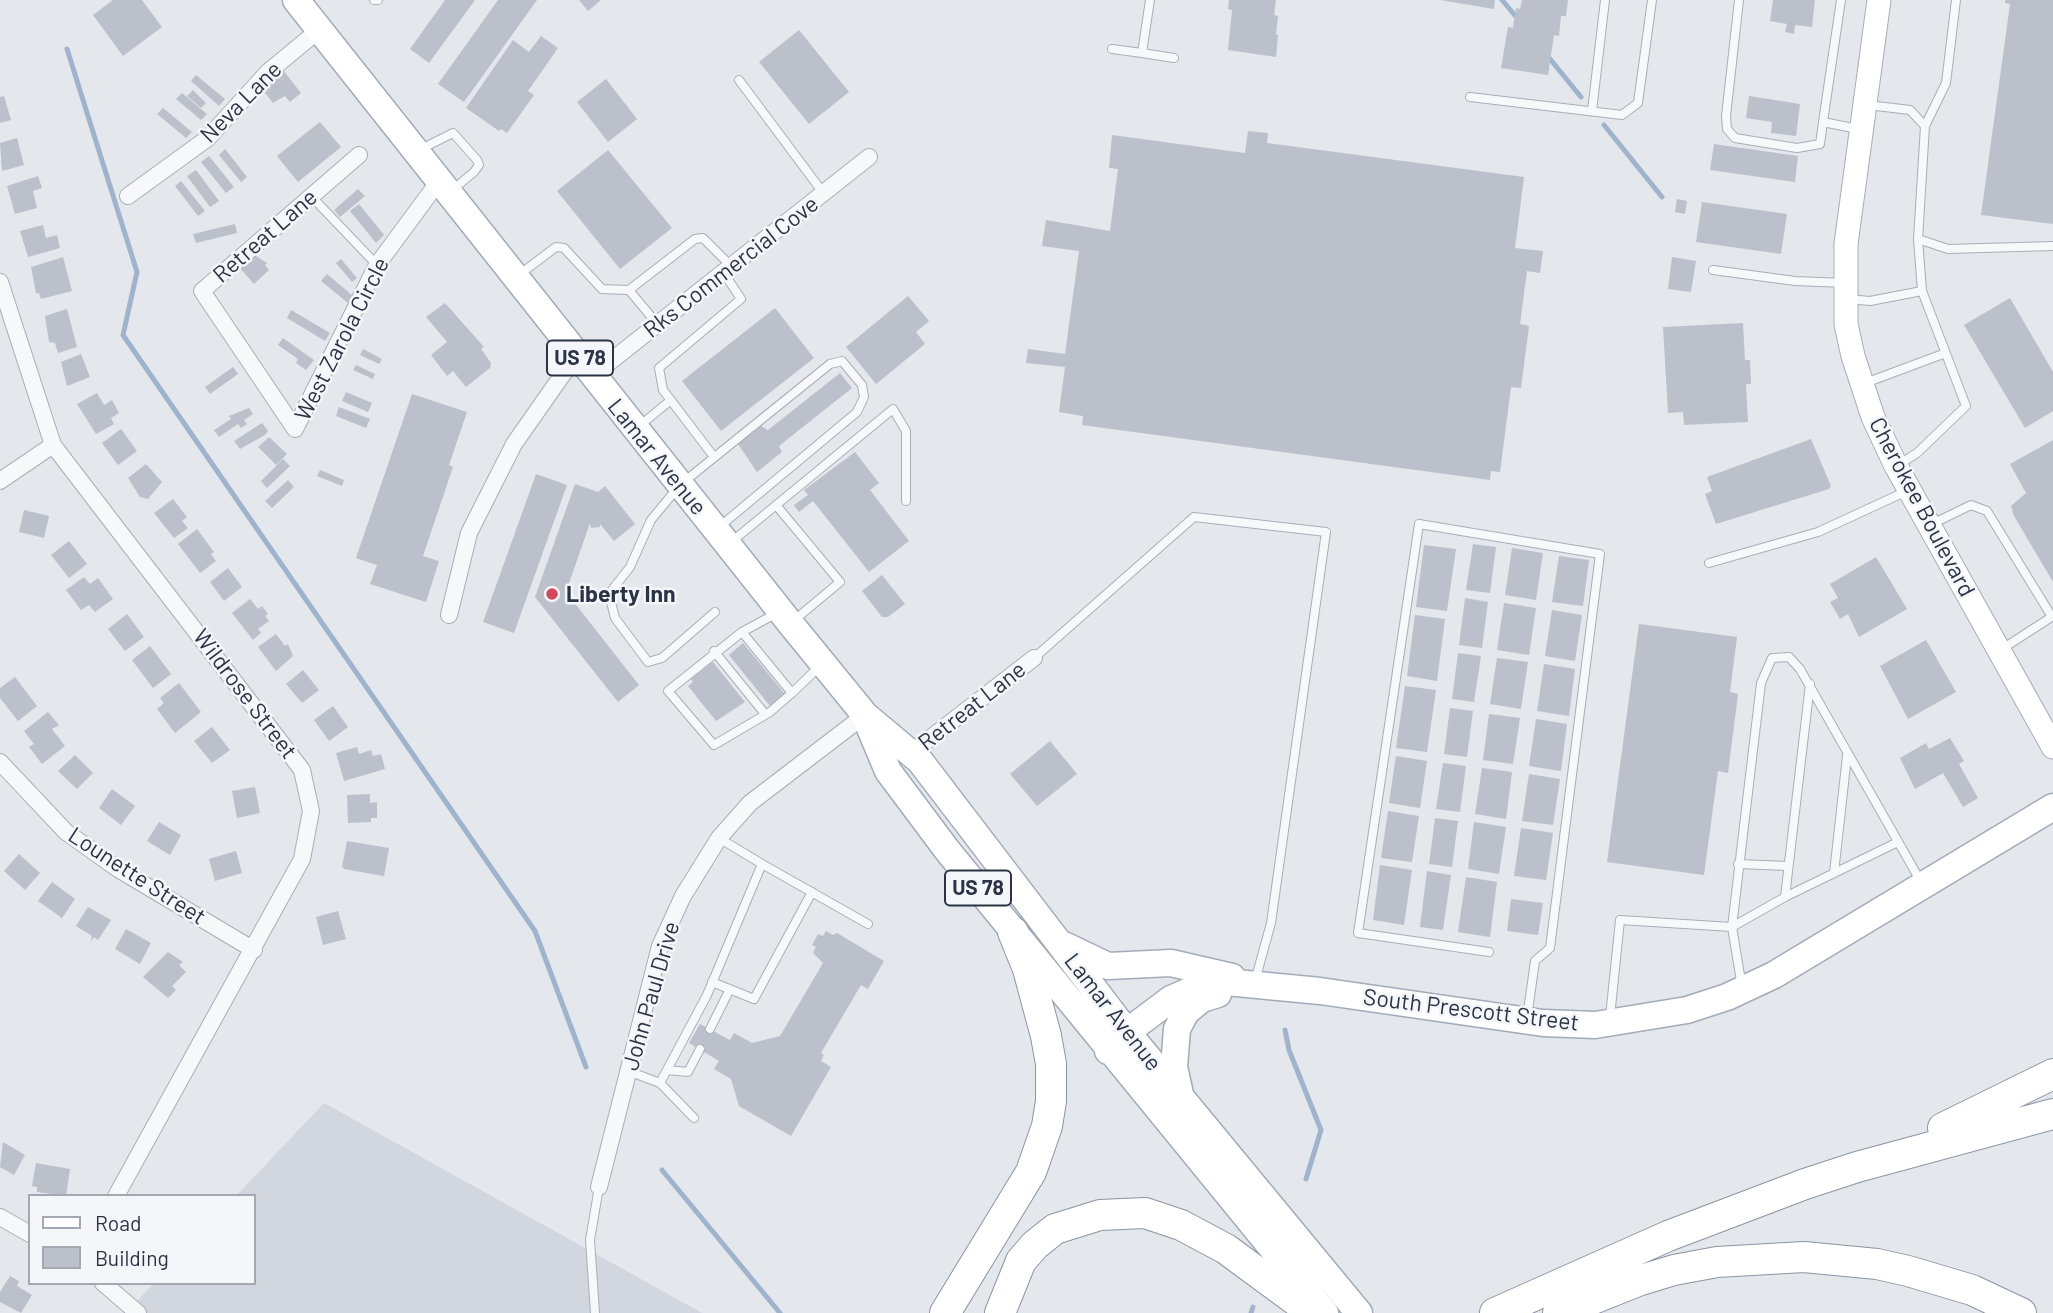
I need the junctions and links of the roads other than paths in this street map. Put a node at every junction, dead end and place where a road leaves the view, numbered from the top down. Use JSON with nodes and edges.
{"nodes":[{"id":1,"x":296,"y":0,"type":"edge"},
{"id":2,"x":1150,"y":0,"type":"edge"},
{"id":3,"x":1605,"y":0,"type":"edge"},
{"id":4,"x":1652,"y":0,"type":"edge"},
{"id":5,"x":1739,"y":0,"type":"edge"},
{"id":6,"x":1841,"y":0,"type":"edge"},
{"id":7,"x":1879,"y":0,"type":"edge"},
{"id":8,"x":1956,"y":0,"type":"edge"},
{"id":9,"x":319,"y":30,"type":"junction"},
{"id":10,"x":1112,"y":49,"type":"dead end"},
{"id":11,"x":1142,"y":53,"type":"junction"},
{"id":12,"x":1174,"y":58,"type":"dead end"},
{"id":13,"x":739,"y":80,"type":"dead end"},
{"id":14,"x":1471,"y":97,"type":"dead end"},
{"id":15,"x":1865,"y":105,"type":"junction"},
{"id":16,"x":1592,"y":111,"type":"junction"},
{"id":17,"x":1823,"y":122,"type":"junction"},
{"id":18,"x":1925,"y":126,"type":"junction"},
{"id":19,"x":1861,"y":130,"type":"junction"},
{"id":20,"x":415,"y":152,"type":"junction"},
{"id":21,"x":359,"y":155,"type":"dead end"},
{"id":22,"x":869,"y":157,"type":"dead end"},
{"id":23,"x":444,"y":187,"type":"junction"},
{"id":24,"x":824,"y":194,"type":"junction"},
{"id":25,"x":128,"y":196,"type":"dead end"},
{"id":26,"x":311,"y":196,"type":"junction"},
{"id":27,"x":1918,"y":239,"type":"junction"},
{"id":28,"x":2053,"y":246,"type":"edge"},
{"id":29,"x":377,"y":265,"type":"junction"},
{"id":30,"x":728,"y":270,"type":"junction"},
{"id":31,"x":1713,"y":270,"type":"dead end"},
{"id":32,"x":516,"y":277,"type":"junction"},
{"id":33,"x":0,"y":282,"type":"edge"},
{"id":34,"x":629,"y":290,"type":"junction"},
{"id":35,"x":1845,"y":291,"type":"junction"},
{"id":36,"x":1922,"y":291,"type":"junction"},
{"id":37,"x":658,"y":325,"type":"junction"},
{"id":38,"x":577,"y":354,"type":"junction"},
{"id":39,"x":1943,"y":354,"type":"junction"},
{"id":40,"x":592,"y":376,"type":"junction"},
{"id":41,"x":1863,"y":384,"type":"junction"},
{"id":42,"x":671,"y":400,"type":"junction"},
{"id":43,"x":295,"y":429,"type":"joint"},
{"id":44,"x":635,"y":429,"type":"junction"},
{"id":45,"x":53,"y":445,"type":"junction"},
{"id":46,"x":714,"y":457,"type":"junction"},
{"id":47,"x":1896,"y":466,"type":"junction"},
{"id":48,"x":0,"y":481,"type":"edge"},
{"id":49,"x":680,"y":485,"type":"junction"},
{"id":50,"x":1910,"y":490,"type":"junction"},
{"id":51,"x":906,"y":502,"type":"dead end"},
{"id":52,"x":776,"y":505,"type":"junction"},
{"id":53,"x":1930,"y":526,"type":"junction"},
{"id":54,"x":722,"y":538,"type":"junction"},
{"id":55,"x":1709,"y":563,"type":"dead end"},
{"id":56,"x":715,"y":612,"type":"dead end"},
{"id":57,"x":449,"y":615,"type":"dead end"},
{"id":58,"x":2053,"y":616,"type":"edge"},
{"id":59,"x":785,"y":617,"type":"junction"},
{"id":60,"x":742,"y":632,"type":"junction"},
{"id":61,"x":1999,"y":650,"type":"junction"},
{"id":62,"x":715,"y":651,"type":"junction"},
{"id":63,"x":1034,"y":659,"type":"joint"},
{"id":64,"x":823,"y":663,"type":"junction"},
{"id":65,"x":1810,"y":684,"type":"junction"},
{"id":66,"x":792,"y":693,"type":"junction"},
{"id":67,"x":765,"y":714,"type":"junction"},
{"id":68,"x":865,"y":715,"type":"junction"},
{"id":69,"x":2053,"y":747,"type":"edge"},
{"id":70,"x":911,"y":753,"type":"junction"},
{"id":71,"x":1847,"y":756,"type":"junction"},
{"id":72,"x":0,"y":762,"type":"edge"},
{"id":73,"x":2053,"y":807,"type":"edge"},
{"id":74,"x":719,"y":838,"type":"junction"},
{"id":75,"x":1898,"y":842,"type":"junction"},
{"id":76,"x":762,"y":864,"type":"junction"},
{"id":77,"x":1738,"y":864,"type":"junction"},
{"id":78,"x":1788,"y":866,"type":"junction"},
{"id":79,"x":1834,"y":873,"type":"junction"},
{"id":80,"x":1923,"y":886,"type":"junction"},
{"id":81,"x":812,"y":892,"type":"junction"},
{"id":82,"x":1785,"y":897,"type":"junction"},
{"id":83,"x":868,"y":924,"type":"dead end"},
{"id":84,"x":1731,"y":927,"type":"junction"},
{"id":85,"x":1013,"y":932,"type":"junction"},
{"id":86,"x":1059,"y":943,"type":"junction"},
{"id":87,"x":254,"y":950,"type":"junction"},
{"id":88,"x":1489,"y":952,"type":"dead end"},
{"id":89,"x":712,"y":982,"type":"junction"},
{"id":90,"x":1254,"y":984,"type":"junction"},
{"id":91,"x":730,"y":989,"type":"junction"},
{"id":92,"x":1742,"y":990,"type":"junction"},
{"id":93,"x":1527,"y":1021,"type":"junction"},
{"id":94,"x":1609,"y":1023,"type":"junction"},
{"id":95,"x":710,"y":1029,"type":"dead end"},
{"id":96,"x":1127,"y":1032,"type":"junction"},
{"id":97,"x":700,"y":1049,"type":"dead end"},
{"id":98,"x":1108,"y":1051,"type":"junction"},
{"id":99,"x":667,"y":1070,"type":"junction"},
{"id":100,"x":628,"y":1071,"type":"junction"},
{"id":101,"x":2053,"y":1074,"type":"edge"},
{"id":102,"x":660,"y":1083,"type":"junction"},
{"id":103,"x":1181,"y":1096,"type":"junction"},
{"id":104,"x":2053,"y":1114,"type":"edge"},
{"id":105,"x":694,"y":1118,"type":"dead end"},
{"id":106,"x":1857,"y":1167,"type":"junction"},
{"id":107,"x":598,"y":1187,"type":"joint"},
{"id":108,"x":117,"y":1194,"type":"edge"},
{"id":109,"x":0,"y":1217,"type":"edge"},
{"id":110,"x":28,"y":1233,"type":"edge"},
{"id":111,"x":105,"y":1285,"type":"edge"},
{"id":112,"x":2018,"y":1312,"type":"edge"},
{"id":113,"x":138,"y":1313,"type":"edge"},
{"id":114,"x":595,"y":1313,"type":"edge"},
{"id":115,"x":945,"y":1313,"type":"edge"},
{"id":116,"x":1000,"y":1313,"type":"edge"},
{"id":117,"x":1313,"y":1313,"type":"edge"},
{"id":118,"x":1325,"y":1313,"type":"edge"},
{"id":119,"x":1359,"y":1313,"type":"edge"},
{"id":120,"x":1495,"y":1313,"type":"edge"},
{"id":121,"x":1558,"y":1313,"type":"edge"}],
"edges":[{"from":1,"to":9,"type":"main road","name":"Lamar Avenue","number":"US 78"},
{"from":2,"to":11,"type":"lane"},
{"from":3,"to":16,"type":"lane"},
{"from":4,"to":16,"type":"lane"},
{"from":5,"to":17,"type":"lane"},
{"from":6,"to":17,"type":"lane"},
{"from":7,"to":15,"type":"street","name":"Cherokee Boulevard"},
{"from":8,"to":18,"type":"lane"},
{"from":9,"to":20,"type":"main road","name":"Lamar Avenue","number":"US 78"},
{"from":9,"to":25,"type":"street","name":"Neva Lane"},
{"from":10,"to":11,"type":"lane"},
{"from":11,"to":12,"type":"lane"},
{"from":13,"to":24,"type":"lane"},
{"from":14,"to":16,"type":"lane"},
{"from":15,"to":18,"type":"lane"},
{"from":15,"to":19,"type":"street","name":"Cherokee Boulevard"},
{"from":17,"to":19,"type":"lane"},
{"from":18,"to":27,"type":"lane"},
{"from":19,"to":35,"type":"street","name":"Cherokee Boulevard"},
{"from":20,"to":23,"type":"main road","name":"Lamar Avenue","number":"US 78"},
{"from":20,"to":23,"type":"lane"},
{"from":21,"to":26,"type":"street","name":"Retreat Lane"},
{"from":22,"to":24,"type":"street","name":"Rks Commercial Cove"},
{"from":23,"to":29,"type":"street","name":"West Zarola Circle"},
{"from":23,"to":32,"type":"main road","name":"Lamar Avenue","number":"US 78"},
{"from":24,"to":30,"type":"street","name":"Rks Commercial Cove"},
{"from":26,"to":29,"type":"lane"},
{"from":26,"to":43,"type":"street","name":"Retreat Lane"},
{"from":27,"to":28,"type":"lane"},
{"from":27,"to":36,"type":"lane"},
{"from":29,"to":43,"type":"street","name":"West Zarola Circle"},
{"from":30,"to":34,"type":"lane"},
{"from":30,"to":37,"type":"street","name":"Rks Commercial Cove"},
{"from":30,"to":42,"type":"lane"},
{"from":31,"to":35,"type":"lane"},
{"from":32,"to":34,"type":"lane"},
{"from":32,"to":38,"type":"main road","name":"Lamar Avenue","number":"US 78"},
{"from":33,"to":45,"type":"street","name":"Wildrose Street"},
{"from":34,"to":37,"type":"lane"},
{"from":35,"to":36,"type":"lane"},
{"from":35,"to":41,"type":"street","name":"Cherokee Boulevard"},
{"from":36,"to":39,"type":"lane"},
{"from":37,"to":40,"type":"street","name":"Rks Commercial Cove"},
{"from":38,"to":40,"type":"main road","name":"Lamar Avenue","number":"US 78"},
{"from":38,"to":57,"type":"street"},
{"from":39,"to":41,"type":"lane"},
{"from":39,"to":47,"type":"lane"},
{"from":40,"to":44,"type":"main road","name":"Lamar Avenue","number":"US 78"},
{"from":41,"to":47,"type":"street","name":"Cherokee Boulevard"},
{"from":42,"to":44,"type":"lane"},
{"from":42,"to":46,"type":"lane"},
{"from":44,"to":49,"type":"main road","name":"Lamar Avenue","number":"US 78"},
{"from":45,"to":48,"type":"street"},
{"from":45,"to":87,"type":"street","name":"Wildrose Street"},
{"from":46,"to":49,"type":"lane"},
{"from":46,"to":54,"type":"lane"},
{"from":47,"to":50,"type":"street","name":"Cherokee Boulevard"},
{"from":49,"to":54,"type":"main road","name":"Lamar Avenue","number":"US 78"},
{"from":49,"to":56,"type":"lane"},
{"from":50,"to":53,"type":"street","name":"Cherokee Boulevard"},
{"from":50,"to":55,"type":"lane"},
{"from":51,"to":52,"type":"lane"},
{"from":52,"to":54,"type":"lane"},
{"from":52,"to":59,"type":"lane"},
{"from":53,"to":58,"type":"lane"},
{"from":53,"to":61,"type":"street","name":"Cherokee Boulevard"},
{"from":54,"to":59,"type":"main road","name":"Lamar Avenue","number":"US 78"},
{"from":58,"to":61,"type":"lane"},
{"from":59,"to":60,"type":"lane"},
{"from":59,"to":64,"type":"main road","name":"Lamar Avenue","number":"US 78"},
{"from":60,"to":62,"type":"lane"},
{"from":60,"to":66,"type":"lane"},
{"from":61,"to":69,"type":"street","name":"Cherokee Boulevard"},
{"from":62,"to":67,"type":"lane"},
{"from":62,"to":67,"type":"lane"},
{"from":63,"to":70,"type":"street","name":"Retreat Lane"},
{"from":63,"to":90,"type":"lane"},
{"from":64,"to":66,"type":"lane"},
{"from":64,"to":68,"type":"main road","name":"Lamar Avenue","number":"US 78"},
{"from":65,"to":71,"type":"lane"},
{"from":65,"to":77,"type":"lane"},
{"from":65,"to":78,"type":"lane"},
{"from":66,"to":67,"type":"lane"},
{"from":68,"to":70,"type":"main road","name":"Lamar Avenue","number":"US 78"},
{"from":68,"to":74,"type":"street","name":"John Paul Drive"},
{"from":68,"to":85,"type":"main road","name":"Lamar Avenue","number":"US 78"},
{"from":70,"to":86,"type":"main road","name":"Lamar Avenue","number":"US 78"},
{"from":71,"to":75,"type":"lane"},
{"from":71,"to":79,"type":"lane"},
{"from":72,"to":87,"type":"street","name":"Lounette Street"},
{"from":73,"to":80,"type":"main road","name":"South Prescott Street"},
{"from":74,"to":76,"type":"lane"},
{"from":74,"to":100,"type":"street","name":"John Paul Drive"},
{"from":75,"to":79,"type":"lane"},
{"from":75,"to":80,"type":"lane"},
{"from":76,"to":81,"type":"lane"},
{"from":76,"to":89,"type":"lane"},
{"from":77,"to":78,"type":"lane"},
{"from":77,"to":84,"type":"lane"},
{"from":78,"to":82,"type":"lane"},
{"from":79,"to":82,"type":"lane"},
{"from":80,"to":92,"type":"main road","name":"South Prescott Street"},
{"from":81,"to":83,"type":"lane"},
{"from":81,"to":91,"type":"lane"},
{"from":82,"to":84,"type":"lane"},
{"from":84,"to":92,"type":"lane"},
{"from":84,"to":94,"type":"lane"},
{"from":85,"to":98,"type":"main road","name":"Lamar Avenue","number":"US 78"},
{"from":85,"to":115,"type":"highway"},
{"from":86,"to":90,"type":"main road"},
{"from":86,"to":96,"type":"main road","name":"Lamar Avenue","number":"US 78"},
{"from":87,"to":108,"type":"street","name":"Wildrose Street"},
{"from":88,"to":93,"type":"lane"},
{"from":89,"to":91,"type":"lane"},
{"from":89,"to":99,"type":"lane"},
{"from":90,"to":93,"type":"main road","name":"South Prescott Street"},
{"from":90,"to":96,"type":"main road","name":"South Prescott Street"},
{"from":90,"to":103,"type":"main road"},
{"from":91,"to":95,"type":"lane"},
{"from":92,"to":94,"type":"main road","name":"South Prescott Street"},
{"from":93,"to":94,"type":"main road","name":"South Prescott Street"},
{"from":96,"to":98,"type":"main road","name":"South Prescott Street"},
{"from":96,"to":103,"type":"main road","name":"Lamar Avenue","number":"US 78"},
{"from":97,"to":99,"type":"lane"},
{"from":98,"to":118,"type":"main road","name":"Lamar Avenue","number":"US 78"},
{"from":99,"to":102,"type":"lane"},
{"from":100,"to":102,"type":"lane"},
{"from":100,"to":107,"type":"street","name":"John Paul Drive"},
{"from":101,"to":106,"type":"highway"},
{"from":102,"to":105,"type":"lane"},
{"from":103,"to":119,"type":"main road","name":"Lamar Avenue","number":"US 78"},
{"from":104,"to":106,"type":"highway"},
{"from":106,"to":120,"type":"highway"},
{"from":107,"to":114,"type":"lane"},
{"from":109,"to":110,"type":"street"},
{"from":111,"to":113,"type":"street"},
{"from":112,"to":121,"type":"highway"},
{"from":116,"to":117,"type":"highway"}]}
